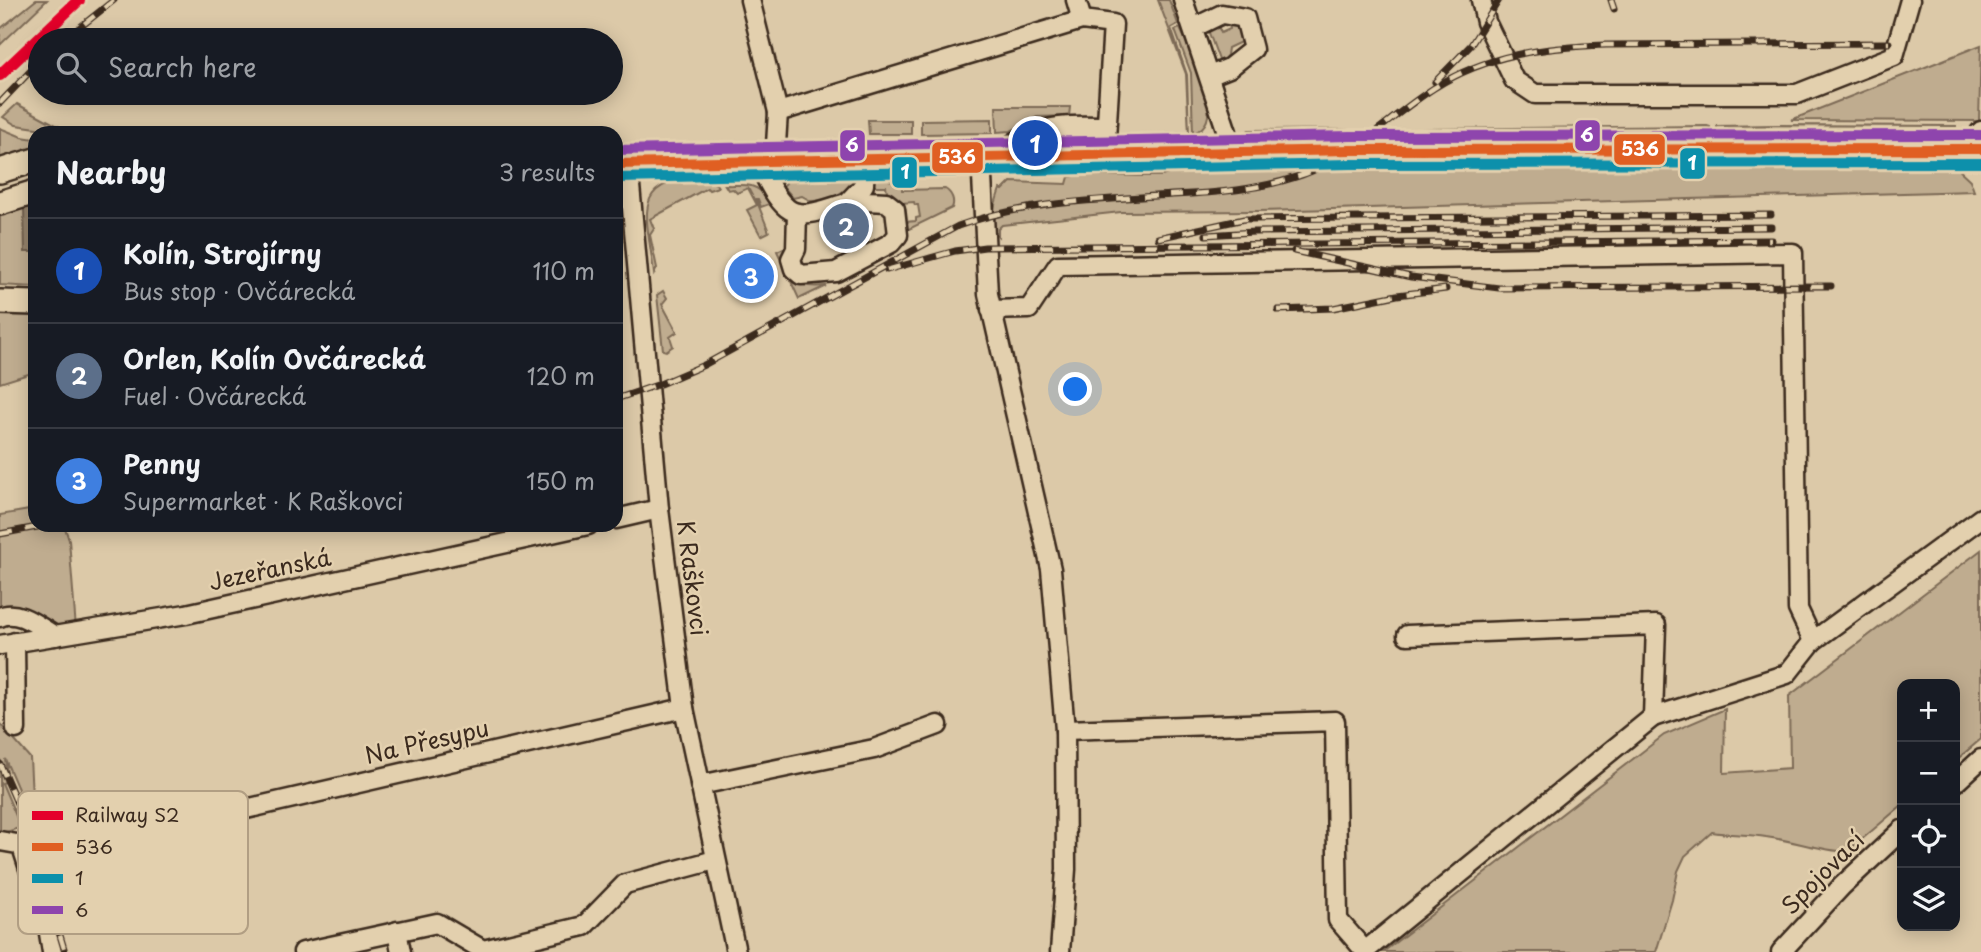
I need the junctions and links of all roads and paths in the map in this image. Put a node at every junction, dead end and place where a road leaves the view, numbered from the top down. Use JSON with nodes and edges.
{"nodes":[{"id":1,"x":750,"y":0,"type":"edge"},
{"id":2,"x":1076,"y":0,"type":"edge"},
{"id":3,"x":1182,"y":0,"type":"edge"},
{"id":4,"x":1481,"y":0,"type":"edge"},
{"id":5,"x":1910,"y":0,"type":"edge"},
{"id":6,"x":1082,"y":20,"type":"junction"},
{"id":7,"x":1193,"y":28,"type":"junction"},
{"id":8,"x":1209,"y":76,"type":"junction"},
{"id":9,"x":778,"y":112,"type":"junction"},
{"id":10,"x":1106,"y":126,"type":"junction"},
{"id":11,"x":1981,"y":131,"type":"edge"},
{"id":12,"x":1973,"y":149,"type":"edge"},
{"id":13,"x":1234,"y":153,"type":"junction"},
{"id":14,"x":1105,"y":155,"type":"junction"},
{"id":15,"x":987,"y":157,"type":"junction"},
{"id":16,"x":865,"y":159,"type":"junction"},
{"id":17,"x":766,"y":161,"type":"junction"},
{"id":18,"x":28,"y":162,"type":"edge"},
{"id":19,"x":623,"y":164,"type":"edge"},
{"id":20,"x":0,"y":171,"type":"edge"},
{"id":21,"x":623,"y":173,"type":"edge"},
{"id":22,"x":28,"y":194,"type":"edge"},
{"id":23,"x":0,"y":202,"type":"edge"},
{"id":24,"x":847,"y":203,"type":"junction"},
{"id":25,"x":797,"y":213,"type":"junction"},
{"id":26,"x":992,"y":310,"type":"junction"},
{"id":27,"x":659,"y":509,"type":"junction"},
{"id":28,"x":623,"y":517,"type":"edge"},
{"id":29,"x":1981,"y":519,"type":"edge"},
{"id":30,"x":556,"y":532,"type":"edge"},
{"id":31,"x":0,"y":617,"type":"edge"},
{"id":32,"x":1407,"y":635,"type":"dead end"},
{"id":33,"x":55,"y":636,"type":"junction"},
{"id":34,"x":1812,"y":641,"type":"junction"},
{"id":35,"x":7,"y":643,"type":"edge"},
{"id":36,"x":684,"y":708,"type":"junction"},
{"id":37,"x":1653,"y":717,"type":"junction"},
{"id":38,"x":939,"y":725,"type":"dead end"},
{"id":39,"x":16,"y":729,"type":"dead end"},
{"id":40,"x":1065,"y":730,"type":"junction"},
{"id":41,"x":1981,"y":759,"type":"edge"},
{"id":42,"x":1960,"y":778,"type":"edge"},
{"id":43,"x":700,"y":785,"type":"junction"},
{"id":44,"x":248,"y":809,"type":"edge"},
{"id":45,"x":1897,"y":835,"type":"edge"},
{"id":46,"x":0,"y":841,"type":"edge"},
{"id":47,"x":18,"y":845,"type":"edge"},
{"id":48,"x":715,"y":860,"type":"junction"},
{"id":49,"x":397,"y":931,"type":"junction"},
{"id":50,"x":48,"y":934,"type":"edge"},
{"id":51,"x":1363,"y":951,"type":"edge"},
{"id":52,"x":52,"y":952,"type":"edge"},
{"id":53,"x":303,"y":952,"type":"edge"},
{"id":54,"x":401,"y":952,"type":"edge"},
{"id":55,"x":736,"y":952,"type":"edge"},
{"id":56,"x":1060,"y":952,"type":"edge"},
{"id":57,"x":1781,"y":952,"type":"edge"}],
"edges":[{"from":1,"to":9,"type":"street"},
{"from":2,"to":6,"type":"street"},
{"from":3,"to":7,"type":"street"},
{"from":4,"to":5,"type":"street"},
{"from":6,"to":9,"type":"street"},
{"from":6,"to":10,"type":"street"},
{"from":7,"to":8,"type":"street"},
{"from":7,"to":8,"type":"street"},
{"from":8,"to":13,"type":"street"},
{"from":9,"to":17,"type":"street"},
{"from":10,"to":14,"type":"street"},
{"from":10,"to":15,"type":"street"},
{"from":11,"to":12,"type":"street"},
{"from":12,"to":13,"type":"main road"},
{"from":13,"to":14,"type":"main road"},
{"from":14,"to":15,"type":"main road"},
{"from":15,"to":16,"type":"main road"},
{"from":15,"to":26,"type":"street"},
{"from":16,"to":17,"type":"main road"},
{"from":16,"to":24,"type":"street"},
{"from":17,"to":19,"type":"main road"},
{"from":17,"to":25,"type":"street"},
{"from":18,"to":20,"type":"main road"},
{"from":21,"to":27,"type":"street","name":"K Raškovci"},
{"from":22,"to":23,"type":"main road"},
{"from":24,"to":25,"type":"street"},
{"from":24,"to":25,"type":"street"},
{"from":26,"to":34,"type":"street"},
{"from":26,"to":40,"type":"street"},
{"from":27,"to":28,"type":"street"},
{"from":27,"to":36,"type":"street","name":"K Raškovci"},
{"from":29,"to":34,"type":"street"},
{"from":30,"to":33,"type":"street","name":"Jezeřanská"},
{"from":31,"to":33,"type":"street"},
{"from":32,"to":37,"type":"street"},
{"from":33,"to":35,"type":"street","name":"Jezeřanská"},
{"from":34,"to":37,"type":"street"},
{"from":35,"to":39,"type":"street"},
{"from":36,"to":43,"type":"street","name":"K Raškovci"},
{"from":36,"to":44,"type":"street","name":"Na Přesypu"},
{"from":37,"to":51,"type":"street"},
{"from":38,"to":43,"type":"street"},
{"from":40,"to":51,"type":"street"},
{"from":40,"to":56,"type":"street"},
{"from":41,"to":42,"type":"street"},
{"from":43,"to":48,"type":"street","name":"K Raškovci"},
{"from":45,"to":57,"type":"street","name":"Spojovací"},
{"from":46,"to":47,"type":"street"},
{"from":48,"to":49,"type":"street"},
{"from":48,"to":55,"type":"street","name":"K Raškovci"},
{"from":49,"to":53,"type":"street"},
{"from":49,"to":54,"type":"street"},
{"from":50,"to":52,"type":"street"}]}
